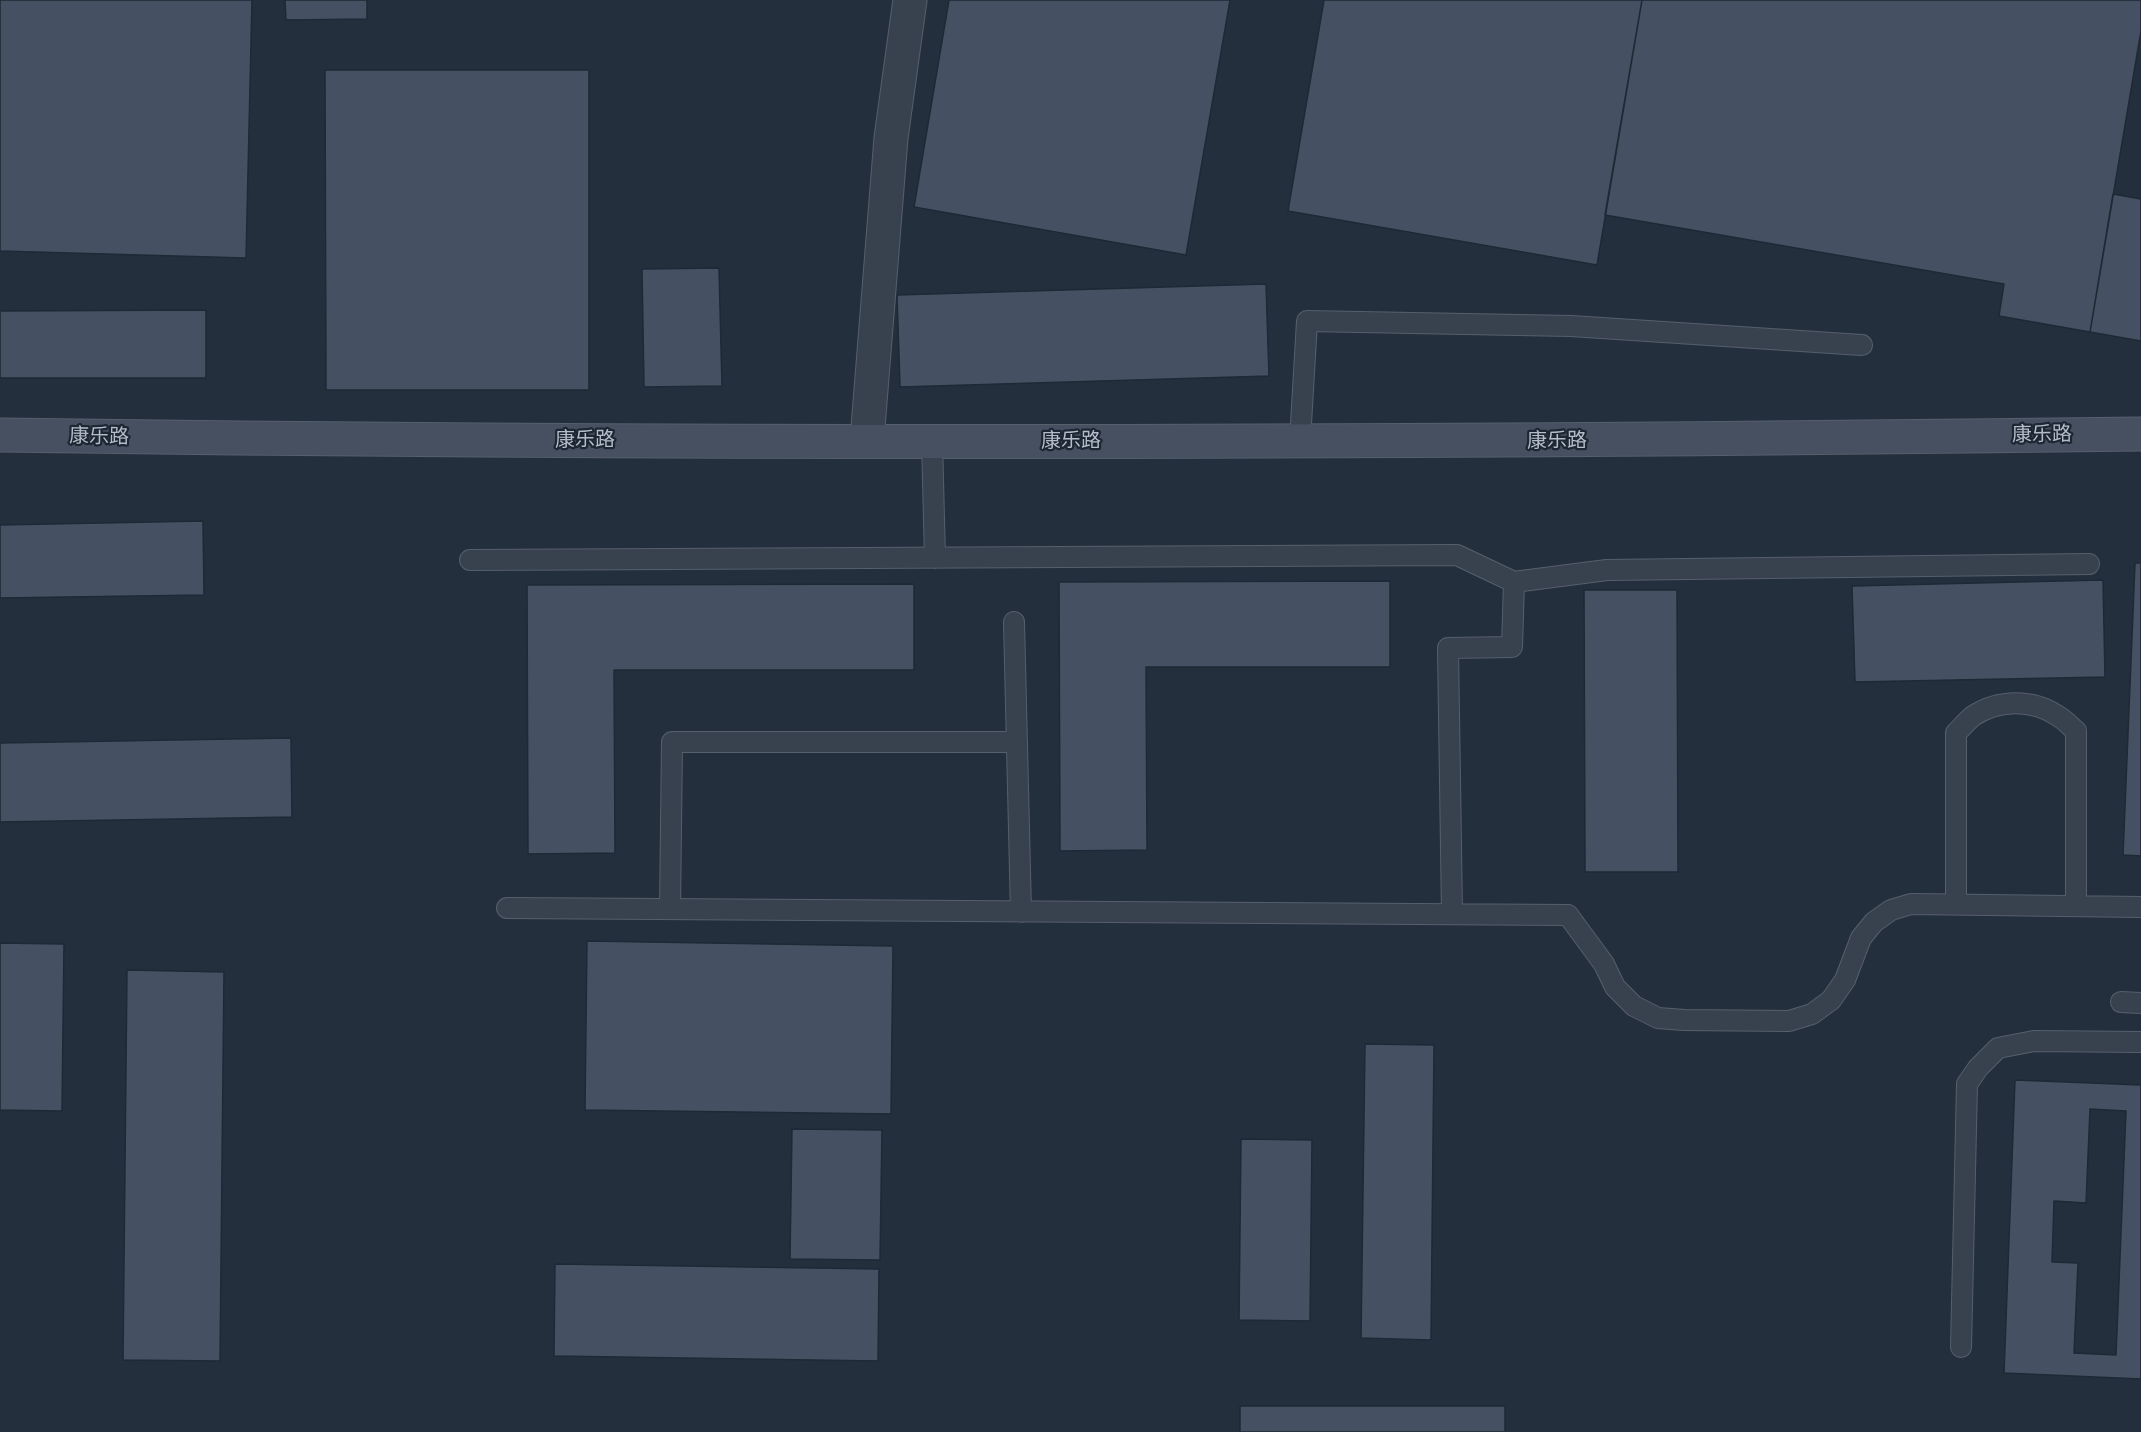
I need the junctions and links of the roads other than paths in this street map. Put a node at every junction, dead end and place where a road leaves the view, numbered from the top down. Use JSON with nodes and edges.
{"nodes":[{"id":1,"x":910,"y":0,"type":"edge"},
{"id":2,"x":1862,"y":345,"type":"dead end"},
{"id":3,"x":2141,"y":434,"type":"edge"},
{"id":4,"x":0,"y":435,"type":"edge"},
{"id":5,"x":867,"y":440,"type":"junction"},
{"id":6,"x":932,"y":441,"type":"junction"},
{"id":7,"x":1300,"y":441,"type":"junction"},
{"id":8,"x":935,"y":558,"type":"junction"},
{"id":9,"x":470,"y":561,"type":"dead end"},
{"id":10,"x":2089,"y":564,"type":"dead end"},
{"id":11,"x":1514,"y":582,"type":"junction"},
{"id":12,"x":1014,"y":622,"type":"dead end"},
{"id":13,"x":1017,"y":742,"type":"junction"},
{"id":14,"x":1956,"y":904,"type":"junction"},
{"id":15,"x":2076,"y":906,"type":"junction"},
{"id":16,"x":2141,"y":907,"type":"edge"},
{"id":17,"x":507,"y":908,"type":"dead end"},
{"id":18,"x":670,"y":909,"type":"junction"},
{"id":19,"x":1021,"y":912,"type":"junction"},
{"id":20,"x":1452,"y":914,"type":"junction"},
{"id":21,"x":2141,"y":1042,"type":"edge"},
{"id":22,"x":1961,"y":1347,"type":"dead end"}],
"edges":[{"from":1,"to":5,"type":"street"},
{"from":2,"to":7,"type":"lane"},
{"from":3,"to":7,"type":"main road","name":"康乐路"},
{"from":4,"to":5,"type":"main road","name":"康乐路"},
{"from":5,"to":6,"type":"main road","name":"康乐路"},
{"from":6,"to":7,"type":"main road","name":"康乐路"},
{"from":6,"to":8,"type":"lane"},
{"from":8,"to":9,"type":"lane"},
{"from":8,"to":11,"type":"lane"},
{"from":10,"to":11,"type":"lane"},
{"from":11,"to":20,"type":"lane"},
{"from":12,"to":13,"type":"lane"},
{"from":13,"to":18,"type":"lane"},
{"from":13,"to":19,"type":"lane"},
{"from":14,"to":15,"type":"lane"},
{"from":14,"to":15,"type":"lane"},
{"from":14,"to":20,"type":"lane"},
{"from":15,"to":16,"type":"lane"},
{"from":17,"to":18,"type":"lane"},
{"from":18,"to":19,"type":"lane"},
{"from":19,"to":20,"type":"lane"},
{"from":21,"to":22,"type":"lane"}]}
